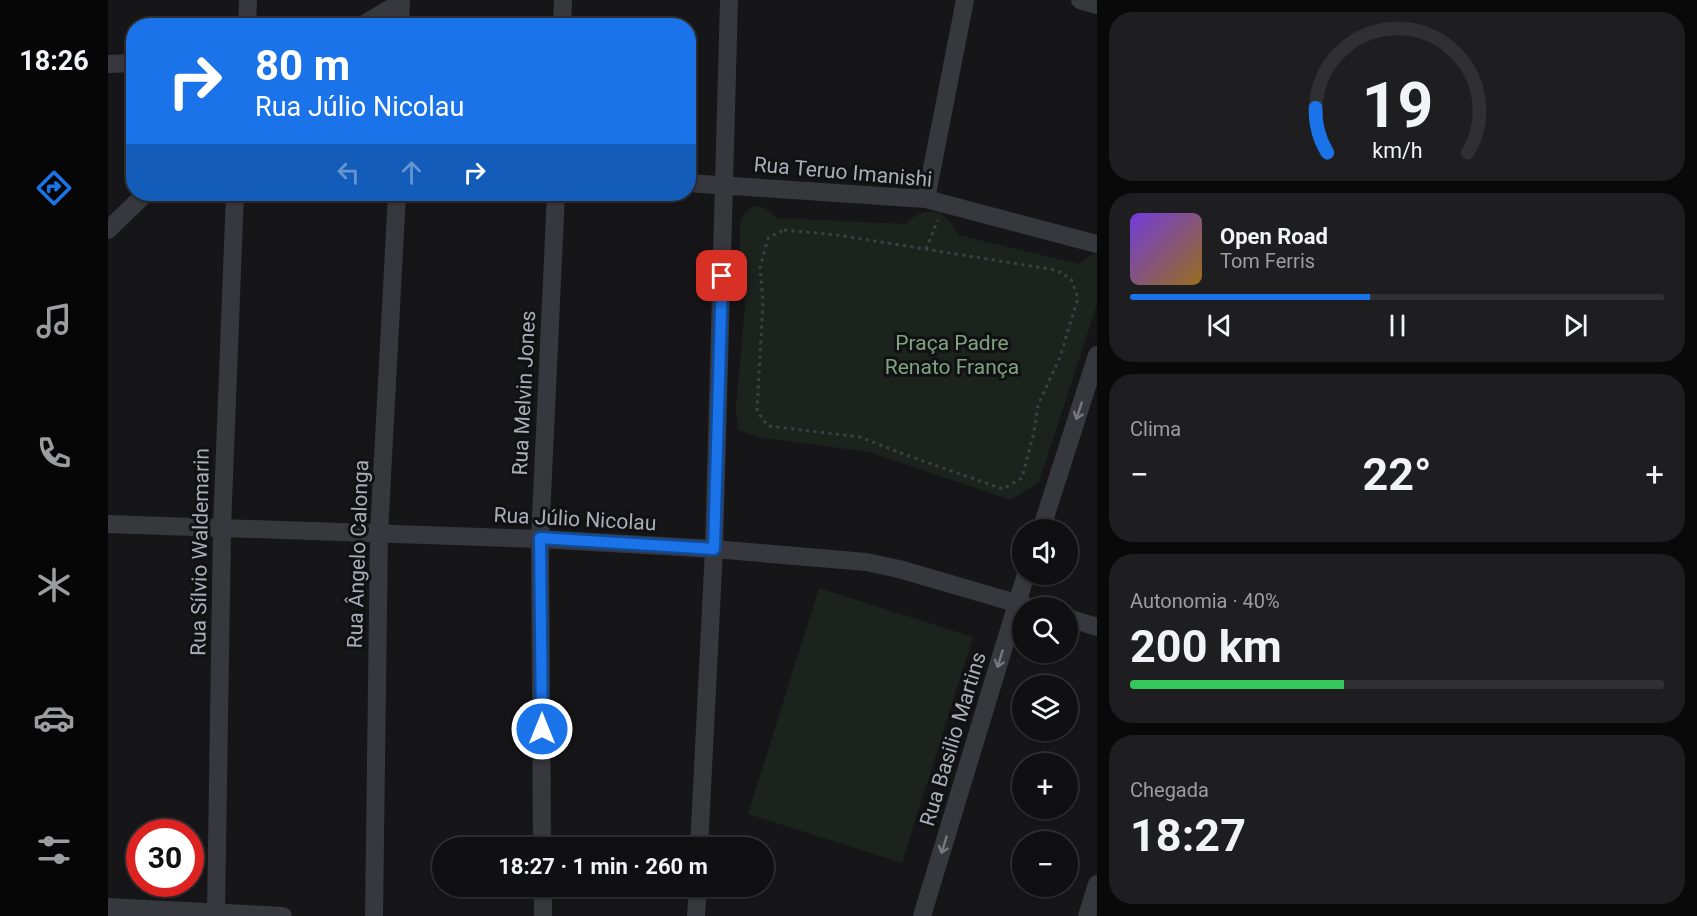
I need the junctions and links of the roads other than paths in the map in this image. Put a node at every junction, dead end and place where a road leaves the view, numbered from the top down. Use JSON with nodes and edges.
{"nodes":[{"id":1,"x":248,"y":0,"type":"edge"},
{"id":2,"x":563,"y":0,"type":"edge"},
{"id":3,"x":729,"y":0,"type":"edge"},
{"id":4,"x":965,"y":0,"type":"edge"},
{"id":5,"x":1080,"y":0,"type":"edge"},
{"id":6,"x":401,"y":1,"type":"edge"},
{"id":7,"x":1097,"y":5,"type":"edge"},
{"id":8,"x":247,"y":18,"type":"edge"},
{"id":9,"x":373,"y":18,"type":"edge"},
{"id":10,"x":400,"y":18,"type":"edge"},
{"id":11,"x":562,"y":18,"type":"edge"},
{"id":12,"x":126,"y":63,"type":"edge"},
{"id":13,"x":108,"y":64,"type":"edge"},
{"id":14,"x":696,"y":183,"type":"edge"},
{"id":15,"x":724,"y":185,"type":"junction"},
{"id":16,"x":926,"y":199,"type":"junction"},
{"id":17,"x":138,"y":201,"type":"edge"},
{"id":18,"x":235,"y":201,"type":"edge"},
{"id":19,"x":397,"y":201,"type":"edge"},
{"id":20,"x":556,"y":201,"type":"edge"},
{"id":21,"x":108,"y":230,"type":"edge"},
{"id":22,"x":1097,"y":243,"type":"edge"},
{"id":23,"x":1097,"y":355,"type":"edge"},
{"id":24,"x":1045,"y":519,"type":"edge"},
{"id":25,"x":108,"y":524,"type":"edge"},
{"id":26,"x":222,"y":528,"type":"junction"},
{"id":27,"x":379,"y":533,"type":"junction"},
{"id":28,"x":540,"y":538,"type":"junction"},
{"id":29,"x":714,"y":549,"type":"junction"},
{"id":30,"x":1012,"y":601,"type":"edge"},
{"id":31,"x":1078,"y":621,"type":"edge"},
{"id":32,"x":1097,"y":627,"type":"edge"},
{"id":33,"x":1012,"y":644,"type":"edge"},
{"id":34,"x":543,"y":837,"type":"edge"},
{"id":35,"x":700,"y":837,"type":"edge"},
{"id":36,"x":1097,"y":884,"type":"edge"},
{"id":37,"x":543,"y":897,"type":"edge"},
{"id":38,"x":697,"y":897,"type":"edge"},
{"id":39,"x":108,"y":907,"type":"edge"},
{"id":40,"x":216,"y":912,"type":"junction"},
{"id":41,"x":283,"y":916,"type":"edge"},
{"id":42,"x":374,"y":916,"type":"edge"},
{"id":43,"x":543,"y":916,"type":"edge"},
{"id":44,"x":696,"y":916,"type":"edge"},
{"id":45,"x":922,"y":916,"type":"edge"},
{"id":46,"x":1087,"y":916,"type":"edge"}],
"edges":[{"from":1,"to":8,"type":"street"},
{"from":2,"to":11,"type":"street"},
{"from":3,"to":15,"type":"street"},
{"from":4,"to":16,"type":"street"},
{"from":5,"to":7,"type":"street"},
{"from":6,"to":9,"type":"street"},
{"from":6,"to":10,"type":"street"},
{"from":12,"to":13,"type":"street"},
{"from":14,"to":15,"type":"street","name":"Rua Teruo Imanishi"},
{"from":15,"to":16,"type":"street","name":"Rua Teruo Imanishi"},
{"from":15,"to":29,"type":"street"},
{"from":16,"to":22,"type":"street","name":"Rua Teruo Imanishi"},
{"from":17,"to":21,"type":"street"},
{"from":18,"to":26,"type":"street","name":"Rua Sílvio Waldemarin"},
{"from":19,"to":27,"type":"street","name":"Rua Ângelo Calonga"},
{"from":20,"to":28,"type":"street","name":"Rua Melvin Jones"},
{"from":23,"to":24,"type":"street","one_way":true},
{"from":25,"to":26,"type":"street","name":"Rua Júlio Nicolau"},
{"from":26,"to":27,"type":"street","name":"Rua Júlio Nicolau"},
{"from":26,"to":40,"type":"street","name":"Rua Sílvio Waldemarin"},
{"from":27,"to":28,"type":"street","name":"Rua Júlio Nicolau"},
{"from":27,"to":42,"type":"street","name":"Rua Ângelo Calonga"},
{"from":28,"to":29,"type":"street","name":"Rua Júlio Nicolau"},
{"from":28,"to":34,"type":"street","name":"Rua Melvin Jones"},
{"from":29,"to":30,"type":"street","name":"Rua Júlio Nicolau"},
{"from":29,"to":35,"type":"street"},
{"from":31,"to":32,"type":"street"},
{"from":33,"to":45,"type":"street","name":"Rua Basilio Martins","one_way":true},
{"from":36,"to":46,"type":"street"},
{"from":37,"to":43,"type":"street"},
{"from":38,"to":44,"type":"street"},
{"from":39,"to":40,"type":"street"},
{"from":40,"to":41,"type":"street"}]}
